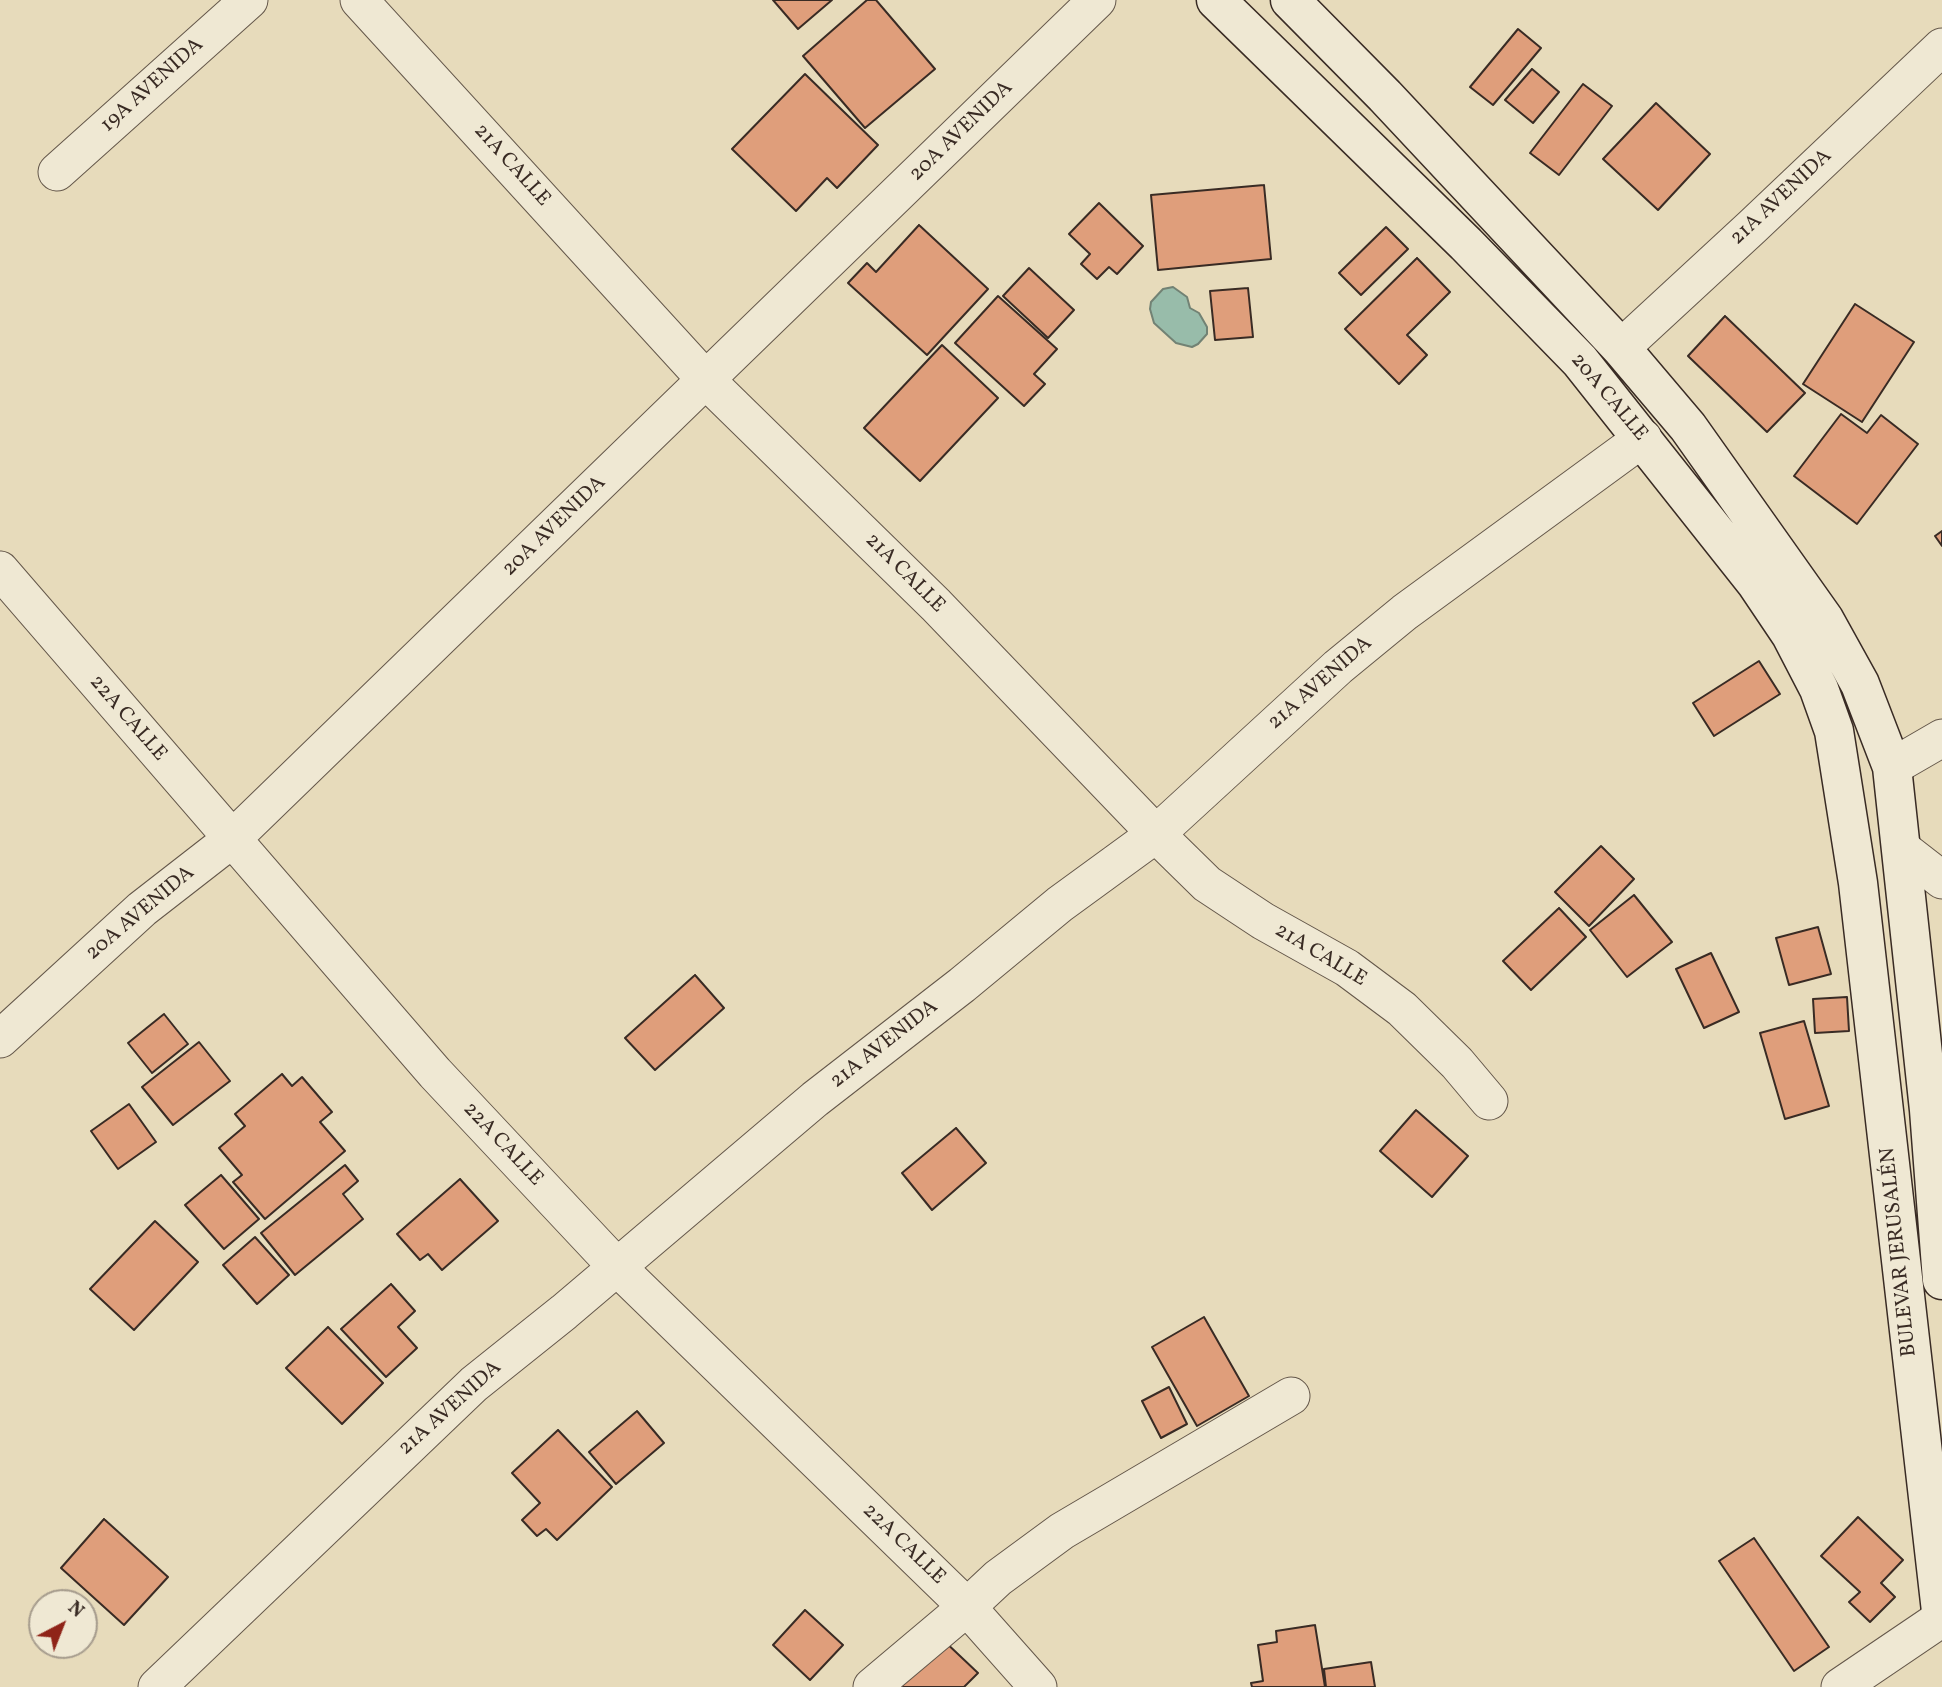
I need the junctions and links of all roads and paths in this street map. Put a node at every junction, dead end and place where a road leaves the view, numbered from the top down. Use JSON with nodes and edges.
{"nodes":[{"id":1,"x":249,"y":0,"type":"edge"},
{"id":2,"x":359,"y":0,"type":"edge"},
{"id":3,"x":1097,"y":0,"type":"edge"},
{"id":4,"x":1216,"y":0,"type":"edge"},
{"id":5,"x":1290,"y":0,"type":"edge"},
{"id":6,"x":1942,"y":47,"type":"edge"},
{"id":7,"x":57,"y":172,"type":"dead end"},
{"id":8,"x":1621,"y":348,"type":"junction"},
{"id":9,"x":706,"y":380,"type":"junction"},
{"id":10,"x":1643,"y":438,"type":"junction"},
{"id":11,"x":0,"y":570,"type":"edge"},
{"id":12,"x":1942,"y":738,"type":"edge"},
{"id":13,"x":1892,"y":767,"type":"junction"},
{"id":14,"x":1156,"y":834,"type":"junction"},
{"id":15,"x":232,"y":839,"type":"junction"},
{"id":16,"x":1901,"y":848,"type":"junction"},
{"id":17,"x":1942,"y":880,"type":"edge"},
{"id":18,"x":1858,"y":883,"type":"joint"},
{"id":19,"x":0,"y":1039,"type":"edge"},
{"id":20,"x":1489,"y":1101,"type":"dead end"},
{"id":21,"x":617,"y":1267,"type":"junction"},
{"id":22,"x":1942,"y":1280,"type":"edge"},
{"id":23,"x":1292,"y":1396,"type":"dead end"},
{"id":24,"x":968,"y":1607,"type":"junction"},
{"id":25,"x":1942,"y":1619,"type":"edge"},
{"id":26,"x":157,"y":1687,"type":"edge"},
{"id":27,"x":872,"y":1687,"type":"edge"},
{"id":28,"x":1038,"y":1687,"type":"edge"},
{"id":29,"x":1840,"y":1687,"type":"edge"}],
"edges":[{"from":1,"to":7,"type":"street","name":"19A AVENIDA"},
{"from":2,"to":9,"type":"street","name":"21A CALLE"},
{"from":3,"to":9,"type":"street","name":"20A AVENIDA"},
{"from":4,"to":10,"type":"main road","name":"20A CALLE"},
{"from":5,"to":8,"type":"main road","name":"20A CALLE"},
{"from":6,"to":8,"type":"street","name":"21A AVENIDA"},
{"from":8,"to":13,"type":"main road","name":"20A CALLE"},
{"from":9,"to":14,"type":"street","name":"21A CALLE"},
{"from":9,"to":15,"type":"street","name":"20A AVENIDA"},
{"from":10,"to":14,"type":"street","name":"21A AVENIDA"},
{"from":10,"to":18,"type":"main road","name":"20A CALLE"},
{"from":11,"to":15,"type":"street","name":"22A CALLE"},
{"from":12,"to":13,"type":"street"},
{"from":13,"to":16,"type":"main road","name":"20A CALLE"},
{"from":14,"to":20,"type":"street","name":"21A CALLE"},
{"from":14,"to":21,"type":"street","name":"21A AVENIDA"},
{"from":15,"to":19,"type":"street","name":"20A AVENIDA"},
{"from":15,"to":21,"type":"street","name":"22A CALLE"},
{"from":16,"to":17,"type":"street"},
{"from":16,"to":22,"type":"main road","name":"BULEVAR JERUSALÉN"},
{"from":18,"to":25,"type":"main road","name":"BULEVAR JERUSALÉN"},
{"from":21,"to":24,"type":"street","name":"22A CALLE"},
{"from":21,"to":26,"type":"street","name":"21A AVENIDA"},
{"from":23,"to":24,"type":"street"},
{"from":24,"to":27,"type":"street"},
{"from":24,"to":28,"type":"street","name":"22A CALLE"},
{"from":25,"to":29,"type":"street"}]}
